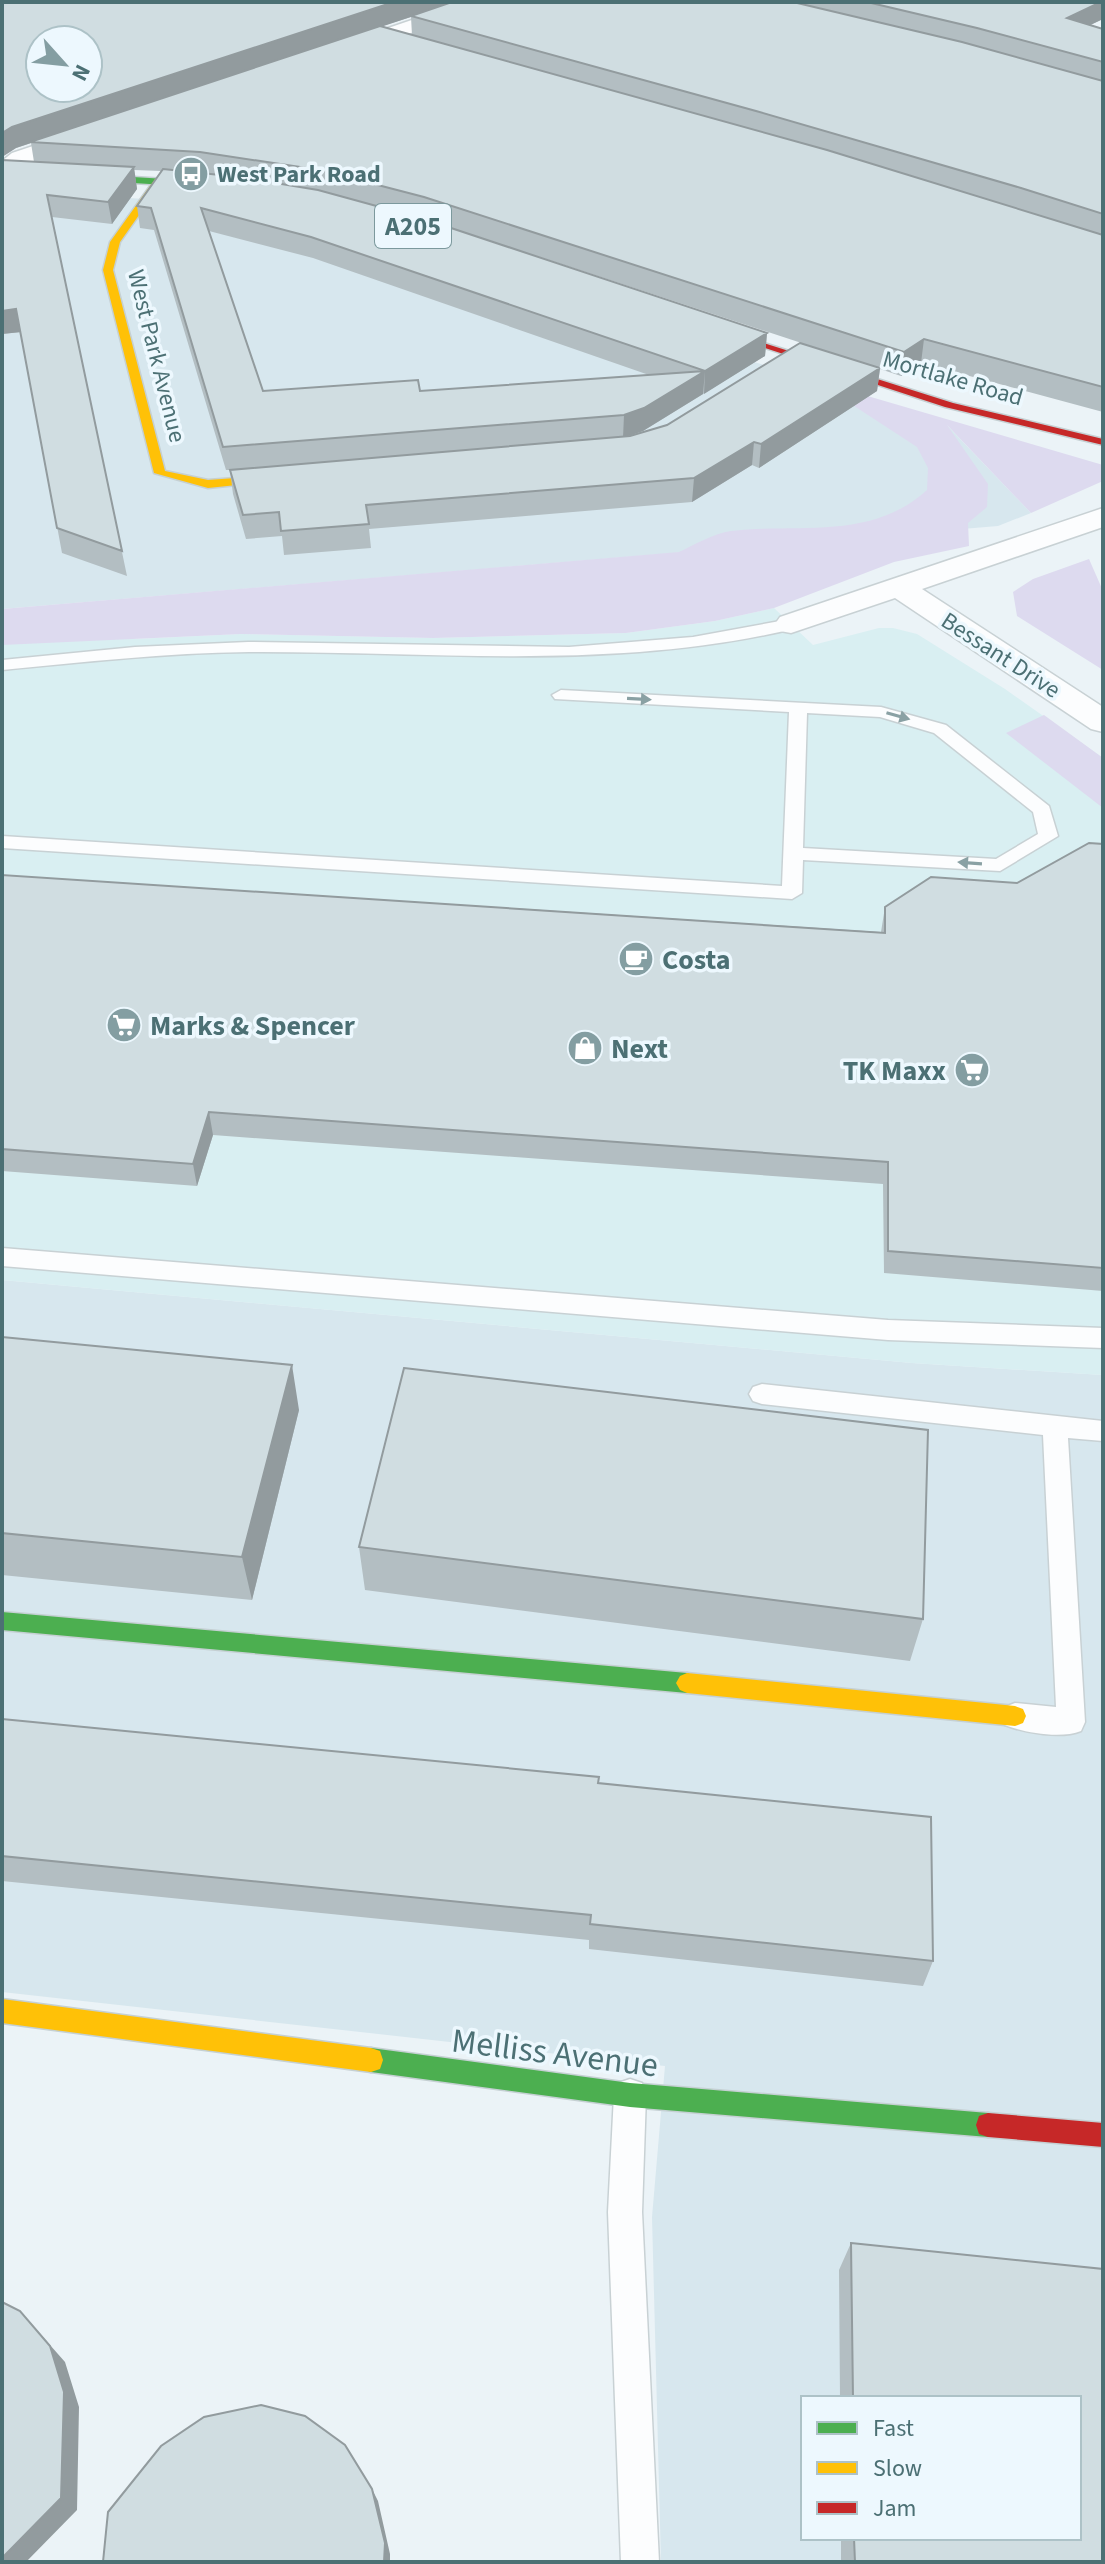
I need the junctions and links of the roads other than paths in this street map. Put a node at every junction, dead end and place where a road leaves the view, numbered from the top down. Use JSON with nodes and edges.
{"nodes":[{"id":1,"x":484,"y":2,"type":"edge"},
{"id":2,"x":382,"y":37,"type":"junction"},
{"id":3,"x":412,"y":46,"type":"edge"},
{"id":4,"x":322,"y":57,"type":"edge"},
{"id":5,"x":114,"y":126,"type":"edge"},
{"id":6,"x":2,"y":172,"type":"edge"},
{"id":7,"x":158,"y":181,"type":"junction"},
{"id":8,"x":231,"y":187,"type":"edge"},
{"id":9,"x":688,"y":319,"type":"edge"},
{"id":10,"x":1103,"y":442,"type":"edge"},
{"id":11,"x":315,"y":475,"type":"edge"},
{"id":12,"x":1103,"y":517,"type":"edge"},
{"id":13,"x":900,"y":588,"type":"junction"},
{"id":14,"x":791,"y":624,"type":"joint"},
{"id":15,"x":2,"y":665,"type":"edge"},
{"id":16,"x":561,"y":695,"type":"dead end"},
{"id":17,"x":798,"y":707,"type":"junction"},
{"id":18,"x":1103,"y":722,"type":"edge"},
{"id":19,"x":2,"y":842,"type":"edge"},
{"id":20,"x":793,"y":853,"type":"junction"},
{"id":21,"x":2,"y":1257,"type":"edge"},
{"id":22,"x":1103,"y":1338,"type":"edge"},
{"id":23,"x":762,"y":1394,"type":"dead end"},
{"id":24,"x":1055,"y":1427,"type":"junction"},
{"id":25,"x":1103,"y":1431,"type":"edge"},
{"id":26,"x":2,"y":1621,"type":"edge"},
{"id":27,"x":1015,"y":1716,"type":"joint"},
{"id":28,"x":2,"y":2011,"type":"edge"},
{"id":29,"x":630,"y":2095,"type":"junction"},
{"id":30,"x":1103,"y":2135,"type":"edge"},
{"id":31,"x":640,"y":2562,"type":"edge"}],
"edges":[{"from":1,"to":2,"type":"street"},
{"from":2,"to":3,"type":"street"},
{"from":2,"to":4,"type":"street"},
{"from":5,"to":6,"type":"street"},
{"from":6,"to":7,"type":"main road"},
{"from":7,"to":8,"type":"main road"},
{"from":7,"to":11,"type":"main road","name":"West Park Avenue"},
{"from":9,"to":10,"type":"main road","name":"Mortlake Road"},
{"from":12,"to":13,"type":"street","name":"Bessant Drive"},
{"from":13,"to":14,"type":"street","name":"Bessant Drive"},
{"from":13,"to":18,"type":"street","name":"Bessant Drive"},
{"from":14,"to":15,"type":"lane"},
{"from":16,"to":17,"type":"lane","one_way":true},
{"from":17,"to":20,"type":"lane"},
{"from":17,"to":20,"type":"lane","one_way":true},
{"from":19,"to":20,"type":"lane"},
{"from":21,"to":22,"type":"lane"},
{"from":23,"to":24,"type":"lane"},
{"from":24,"to":25,"type":"lane"},
{"from":24,"to":27,"type":"lane"},
{"from":26,"to":27,"type":"main road"},
{"from":28,"to":29,"type":"main road","name":"Melliss Avenue"},
{"from":29,"to":30,"type":"main road","name":"Melliss Avenue"},
{"from":29,"to":31,"type":"lane"}]}
